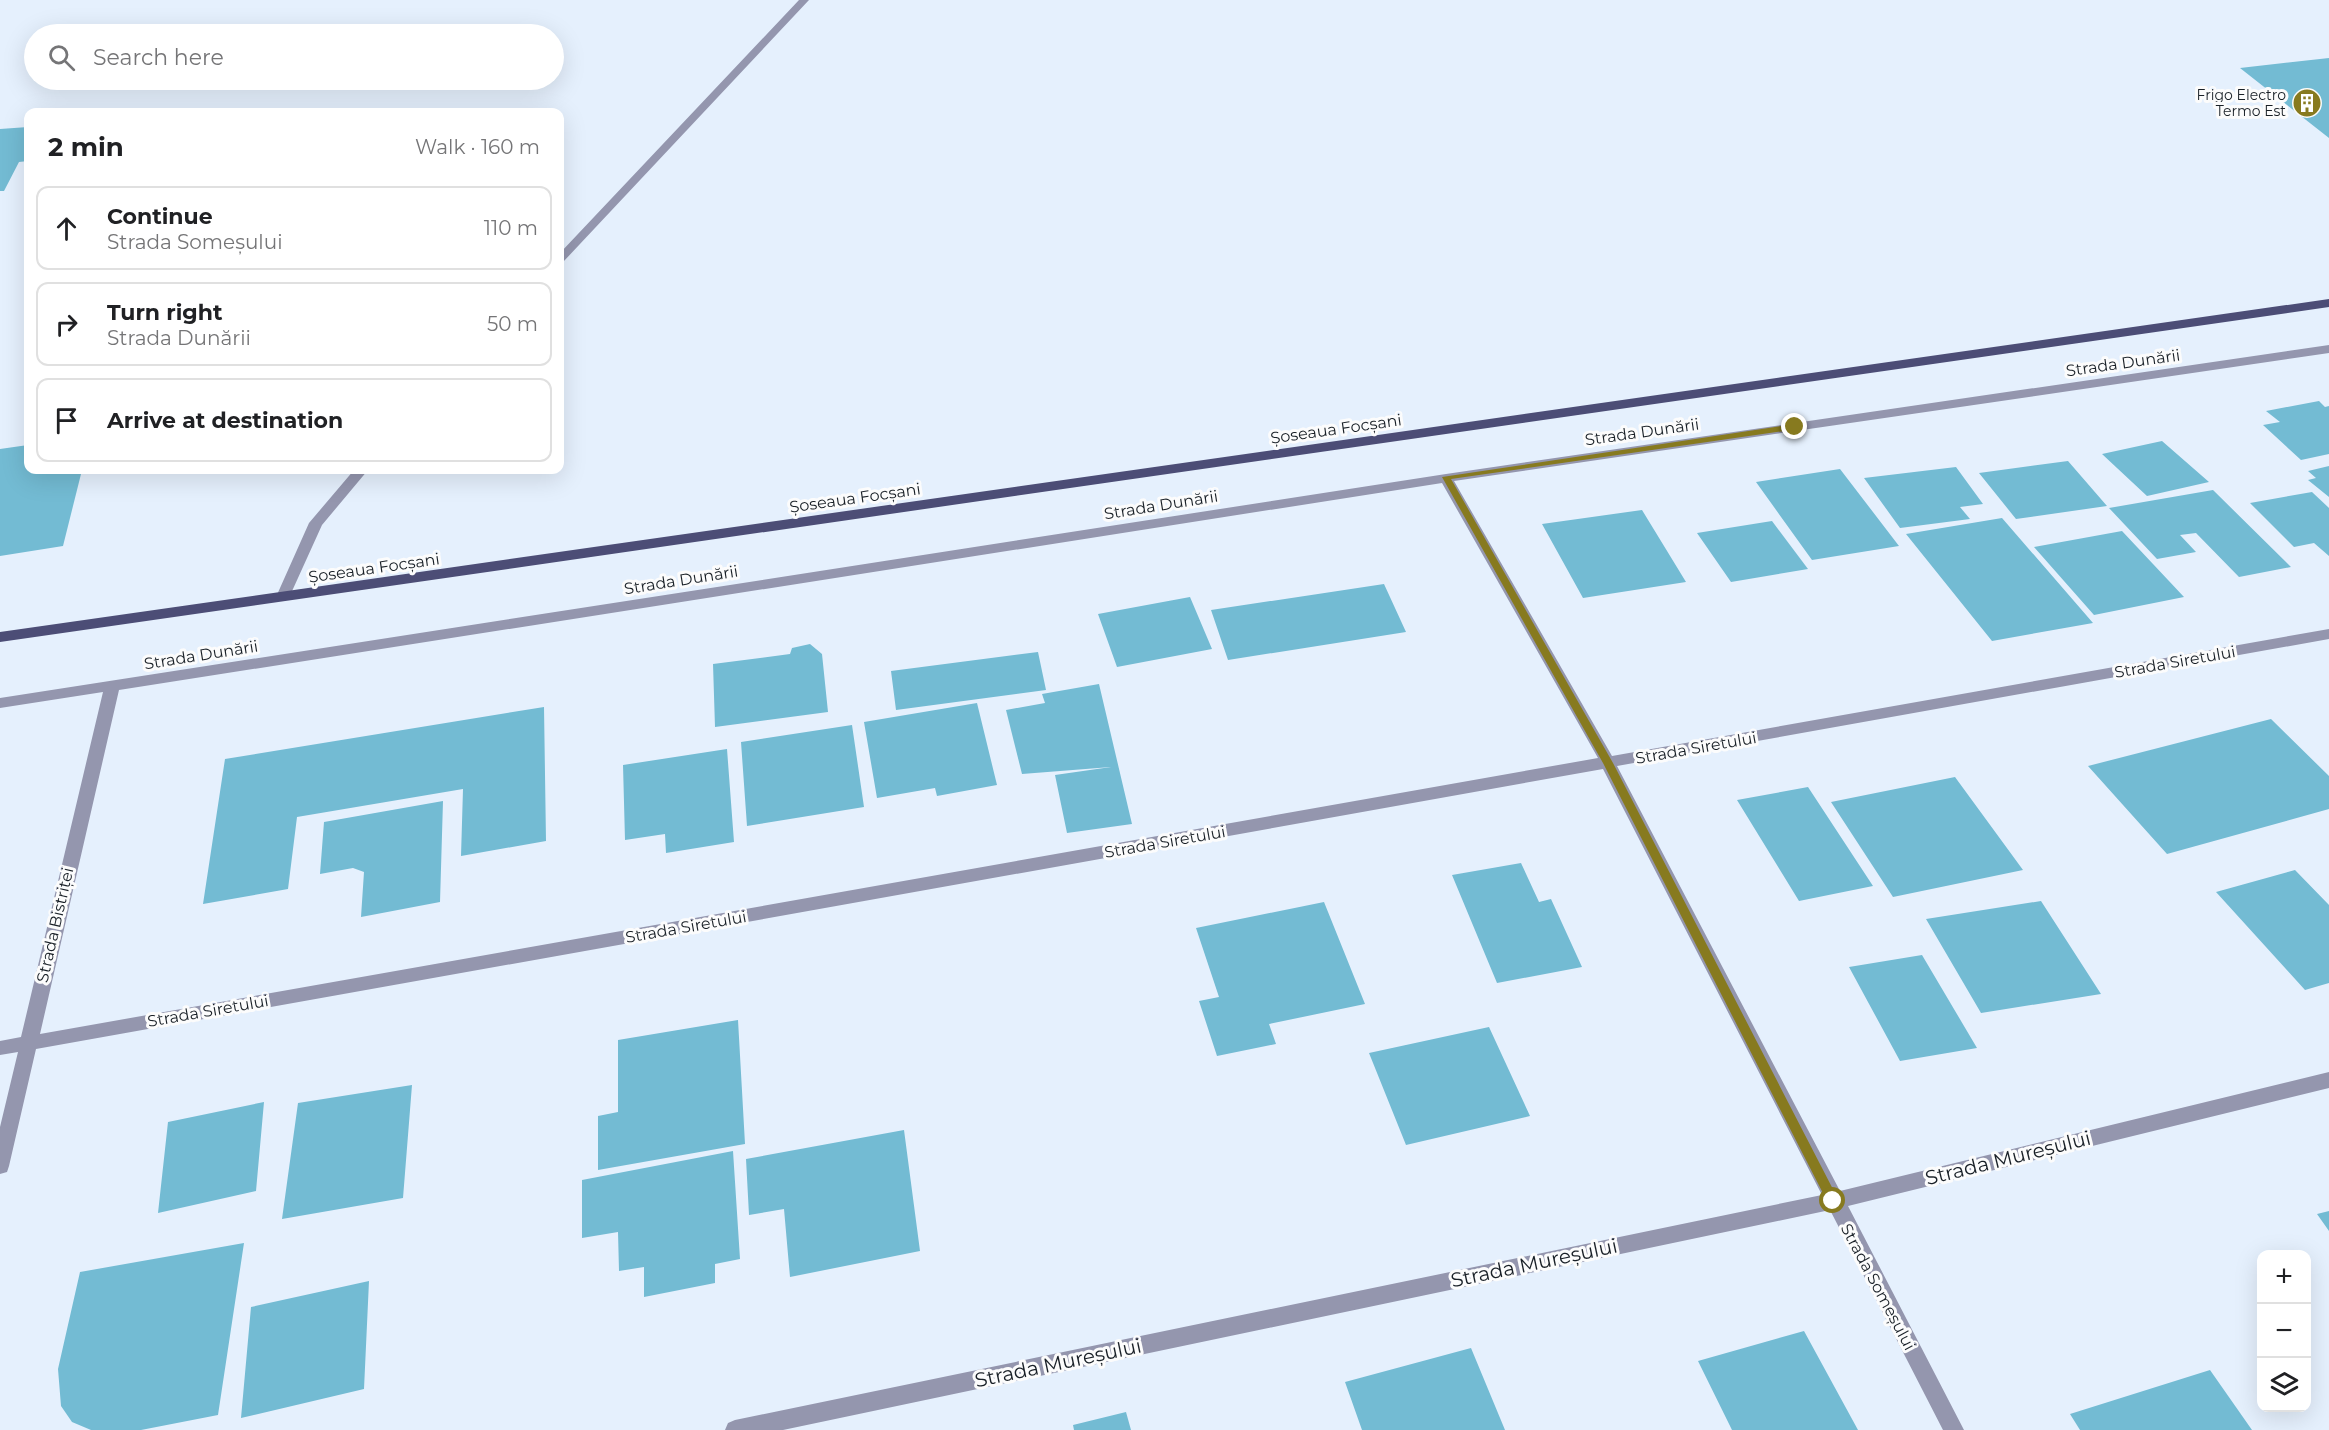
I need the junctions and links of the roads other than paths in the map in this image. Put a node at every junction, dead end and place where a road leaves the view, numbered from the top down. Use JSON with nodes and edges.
{"nodes":[{"id":1,"x":804,"y":0,"type":"edge"},
{"id":2,"x":564,"y":255,"type":"edge"},
{"id":3,"x":2329,"y":303,"type":"edge"},
{"id":4,"x":2329,"y":349,"type":"edge"},
{"id":5,"x":358,"y":474,"type":"edge"},
{"id":6,"x":1446,"y":477,"type":"junction"},
{"id":7,"x":283,"y":597,"type":"junction"},
{"id":8,"x":2329,"y":634,"type":"edge"},
{"id":9,"x":0,"y":637,"type":"edge"},
{"id":10,"x":112,"y":686,"type":"junction"},
{"id":11,"x":0,"y":703,"type":"edge"},
{"id":12,"x":1608,"y":763,"type":"junction"},
{"id":13,"x":27,"y":1043,"type":"junction"},
{"id":14,"x":0,"y":1048,"type":"edge"},
{"id":15,"x":2329,"y":1080,"type":"edge"},
{"id":16,"x":0,"y":1166,"type":"edge"},
{"id":17,"x":1833,"y":1201,"type":"junction"},
{"id":18,"x":735,"y":1430,"type":"edge"},
{"id":19,"x":1954,"y":1430,"type":"edge"}],
"edges":[{"from":1,"to":2,"type":"street"},
{"from":3,"to":7,"type":"main road","name":"Șoseaua Focșani"},
{"from":4,"to":6,"type":"street","name":"Strada Dunării"},
{"from":5,"to":7,"type":"street"},
{"from":6,"to":10,"type":"street","name":"Strada Dunării"},
{"from":6,"to":12,"type":"street","name":"Strada Someșului"},
{"from":7,"to":9,"type":"main road","name":"Șoseaua Focșani"},
{"from":8,"to":12,"type":"street","name":"Strada Siretului"},
{"from":10,"to":11,"type":"street","name":"Strada Dunării"},
{"from":10,"to":13,"type":"street","name":"Strada Bistriței"},
{"from":12,"to":13,"type":"street","name":"Strada Siretului"},
{"from":12,"to":17,"type":"street","name":"Strada Someșului"},
{"from":13,"to":14,"type":"street","name":"Strada Siretului"},
{"from":13,"to":16,"type":"street","name":"Strada Bistriței"},
{"from":15,"to":17,"type":"street","name":"Strada Mureșului"},
{"from":17,"to":18,"type":"street","name":"Strada Mureșului"},
{"from":17,"to":19,"type":"street","name":"Strada Someșului"}]}
